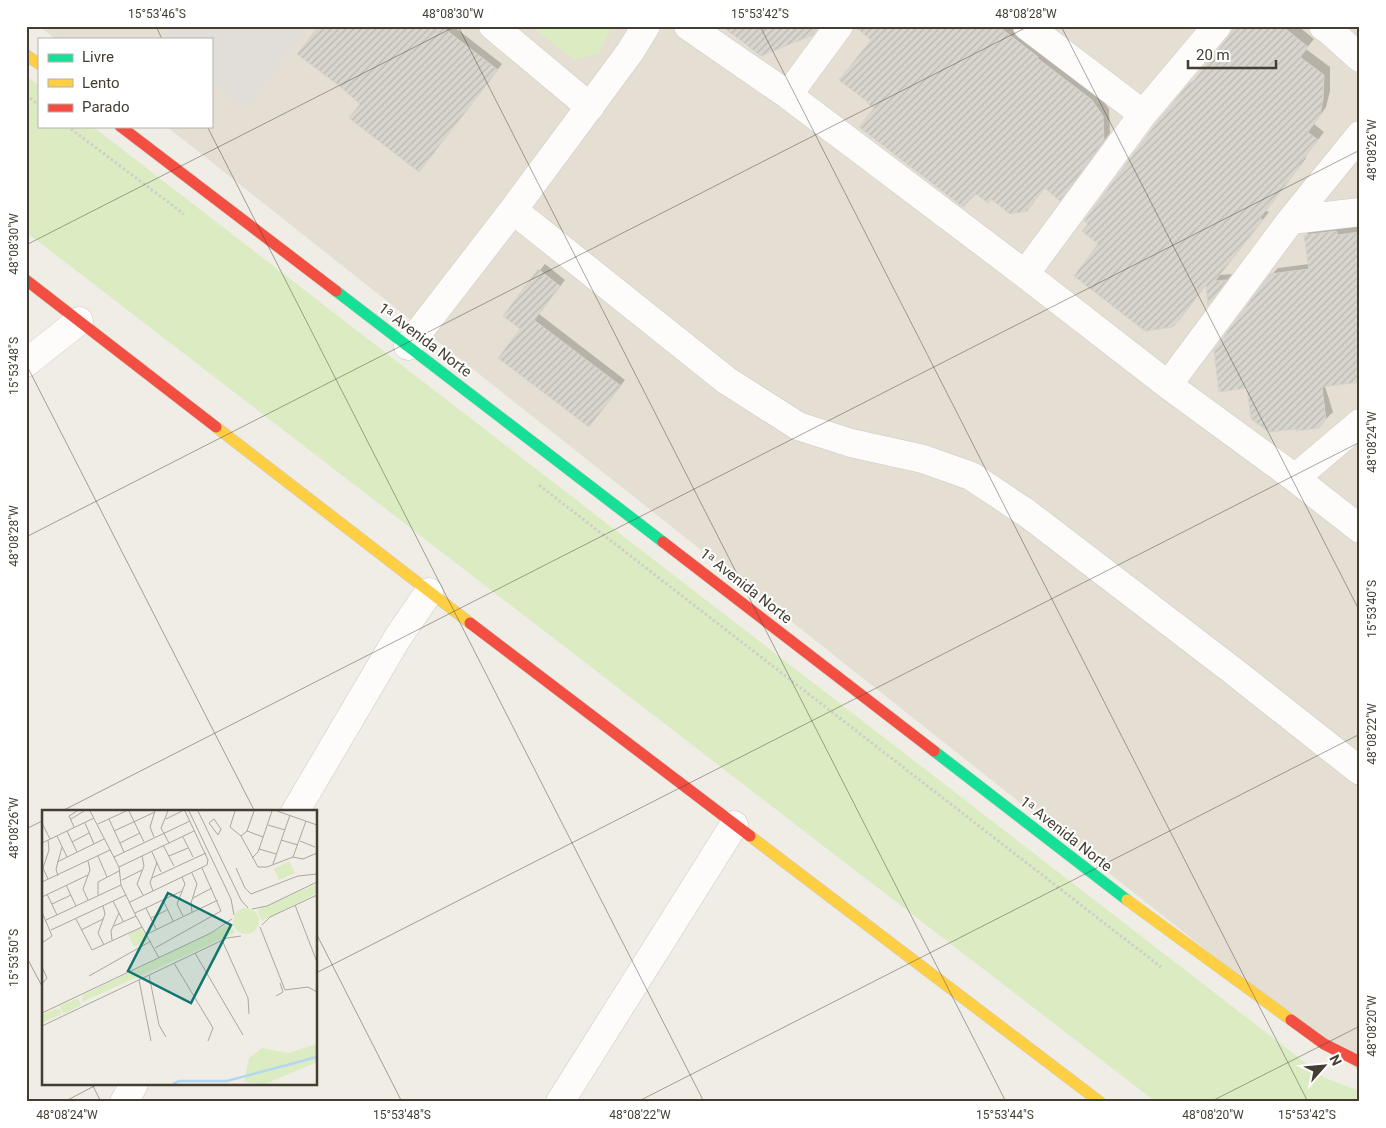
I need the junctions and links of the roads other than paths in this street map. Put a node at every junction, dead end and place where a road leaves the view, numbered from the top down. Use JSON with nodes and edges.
{"nodes":[{"id":1,"x":493,"y":26,"type":"edge"},
{"id":2,"x":646,"y":26,"type":"edge"},
{"id":3,"x":688,"y":26,"type":"edge"},
{"id":4,"x":839,"y":26,"type":"edge"},
{"id":5,"x":1027,"y":26,"type":"edge"},
{"id":6,"x":1217,"y":26,"type":"edge"},
{"id":7,"x":1329,"y":28,"type":"edge"},
{"id":8,"x":26,"y":55,"type":"edge"},
{"id":9,"x":1360,"y":58,"type":"edge"},
{"id":10,"x":38,"y":63,"type":"edge"},
{"id":11,"x":788,"y":95,"type":"junction"},
{"id":12,"x":590,"y":107,"type":"junction"},
{"id":13,"x":1144,"y":114,"type":"junction"},
{"id":14,"x":123,"y":128,"type":"edge"},
{"id":15,"x":1360,"y":135,"type":"edge"},
{"id":16,"x":514,"y":210,"type":"junction"},
{"id":17,"x":1360,"y":212,"type":"edge"},
{"id":18,"x":1291,"y":220,"type":"junction"},
{"id":19,"x":1024,"y":274,"type":"junction"},
{"id":20,"x":26,"y":280,"type":"edge"},
{"id":21,"x":74,"y":317,"type":"junction"},
{"id":22,"x":26,"y":345,"type":"edge"},
{"id":23,"x":408,"y":346,"type":"junction"},
{"id":24,"x":26,"y":363,"type":"edge"},
{"id":25,"x":1168,"y":385,"type":"junction"},
{"id":26,"x":1360,"y":423,"type":"edge"},
{"id":27,"x":1295,"y":478,"type":"junction"},
{"id":28,"x":1360,"y":529,"type":"edge"},
{"id":29,"x":429,"y":592,"type":"junction"},
{"id":30,"x":1360,"y":771,"type":"edge"},
{"id":31,"x":296,"y":810,"type":"edge"},
{"id":32,"x":734,"y":825,"type":"junction"},
{"id":33,"x":1360,"y":1062,"type":"edge"},
{"id":34,"x":133,"y":1086,"type":"edge"},
{"id":35,"x":124,"y":1102,"type":"edge"},
{"id":36,"x":560,"y":1102,"type":"edge"},
{"id":37,"x":1100,"y":1102,"type":"edge"}],
"edges":[{"from":1,"to":12,"type":"street"},
{"from":2,"to":12,"type":"street"},
{"from":3,"to":11,"type":"street"},
{"from":4,"to":11,"type":"street"},
{"from":5,"to":13,"type":"street"},
{"from":6,"to":13,"type":"street"},
{"from":7,"to":9,"type":"street"},
{"from":8,"to":10,"type":"main road"},
{"from":11,"to":19,"type":"street"},
{"from":12,"to":16,"type":"street"},
{"from":13,"to":19,"type":"street"},
{"from":14,"to":23,"type":"main road","name":"1ᵃ Avenida Norte"},
{"from":15,"to":18,"type":"street"},
{"from":16,"to":23,"type":"street"},
{"from":16,"to":30,"type":"street"},
{"from":17,"to":18,"type":"street"},
{"from":18,"to":25,"type":"street"},
{"from":19,"to":25,"type":"street"},
{"from":20,"to":21,"type":"main road"},
{"from":21,"to":22,"type":"street"},
{"from":21,"to":24,"type":"street"},
{"from":21,"to":29,"type":"main road"},
{"from":23,"to":33,"type":"main road","name":"1ᵃ Avenida Norte"},
{"from":25,"to":27,"type":"street"},
{"from":26,"to":27,"type":"street"},
{"from":27,"to":28,"type":"street"},
{"from":29,"to":31,"type":"street"},
{"from":29,"to":32,"type":"main road"},
{"from":32,"to":36,"type":"street"},
{"from":32,"to":37,"type":"main road"},
{"from":34,"to":35,"type":"street"}]}
